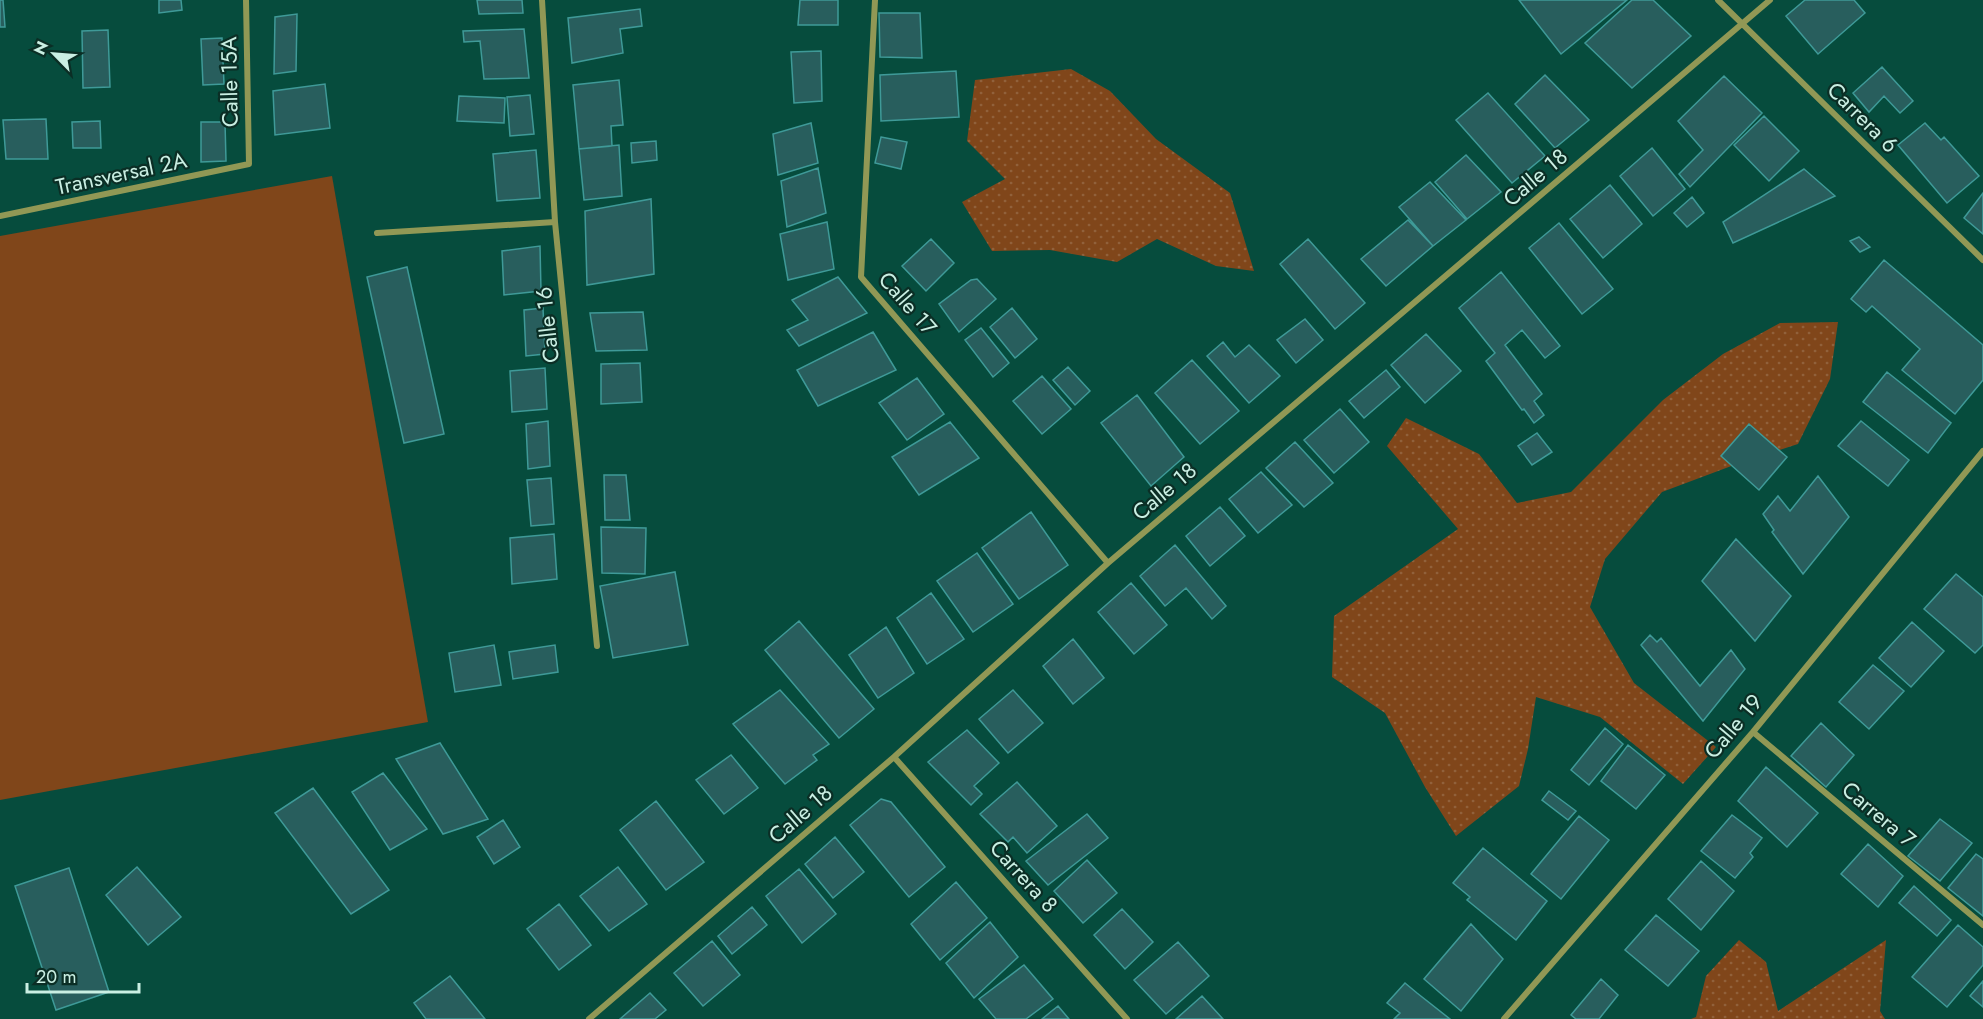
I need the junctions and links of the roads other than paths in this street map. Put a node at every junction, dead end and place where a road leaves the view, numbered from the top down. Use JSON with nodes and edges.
{"nodes":[{"id":1,"x":246,"y":0,"type":"edge"},
{"id":2,"x":542,"y":0,"type":"edge"},
{"id":3,"x":875,"y":0,"type":"edge"},
{"id":4,"x":1718,"y":0,"type":"edge"},
{"id":5,"x":1770,"y":0,"type":"edge"},
{"id":6,"x":1743,"y":24,"type":"junction"},
{"id":7,"x":249,"y":164,"type":"joint"},
{"id":8,"x":0,"y":216,"type":"edge"},
{"id":9,"x":555,"y":222,"type":"junction"},
{"id":10,"x":377,"y":233,"type":"dead end"},
{"id":11,"x":1983,"y":260,"type":"edge"},
{"id":12,"x":1983,"y":451,"type":"edge"},
{"id":13,"x":1108,"y":563,"type":"junction"},
{"id":14,"x":597,"y":646,"type":"dead end"},
{"id":15,"x":1753,"y":732,"type":"junction"},
{"id":16,"x":894,"y":757,"type":"junction"},
{"id":17,"x":1983,"y":925,"type":"edge"},
{"id":18,"x":590,"y":1019,"type":"edge"},
{"id":19,"x":1127,"y":1019,"type":"edge"},
{"id":20,"x":1504,"y":1019,"type":"edge"}],
"edges":[{"from":1,"to":7,"type":"street","name":"Calle 15A"},
{"from":2,"to":9,"type":"street","name":"Calle 16"},
{"from":3,"to":13,"type":"street","name":"Calle 17"},
{"from":4,"to":6,"type":"street","name":"Carrera 6"},
{"from":5,"to":6,"type":"street","name":"Calle 18"},
{"from":6,"to":11,"type":"street","name":"Carrera 6"},
{"from":6,"to":13,"type":"street","name":"Calle 18"},
{"from":7,"to":8,"type":"street","name":"Transversal 2A"},
{"from":9,"to":10,"type":"street"},
{"from":9,"to":14,"type":"street","name":"Calle 16"},
{"from":12,"to":15,"type":"street","name":"Calle 19"},
{"from":13,"to":16,"type":"street","name":"Calle 18"},
{"from":15,"to":17,"type":"street","name":"Carrera 7"},
{"from":15,"to":20,"type":"street","name":"Calle 19"},
{"from":16,"to":18,"type":"street","name":"Calle 18"},
{"from":16,"to":19,"type":"street","name":"Carrera 8"}]}
